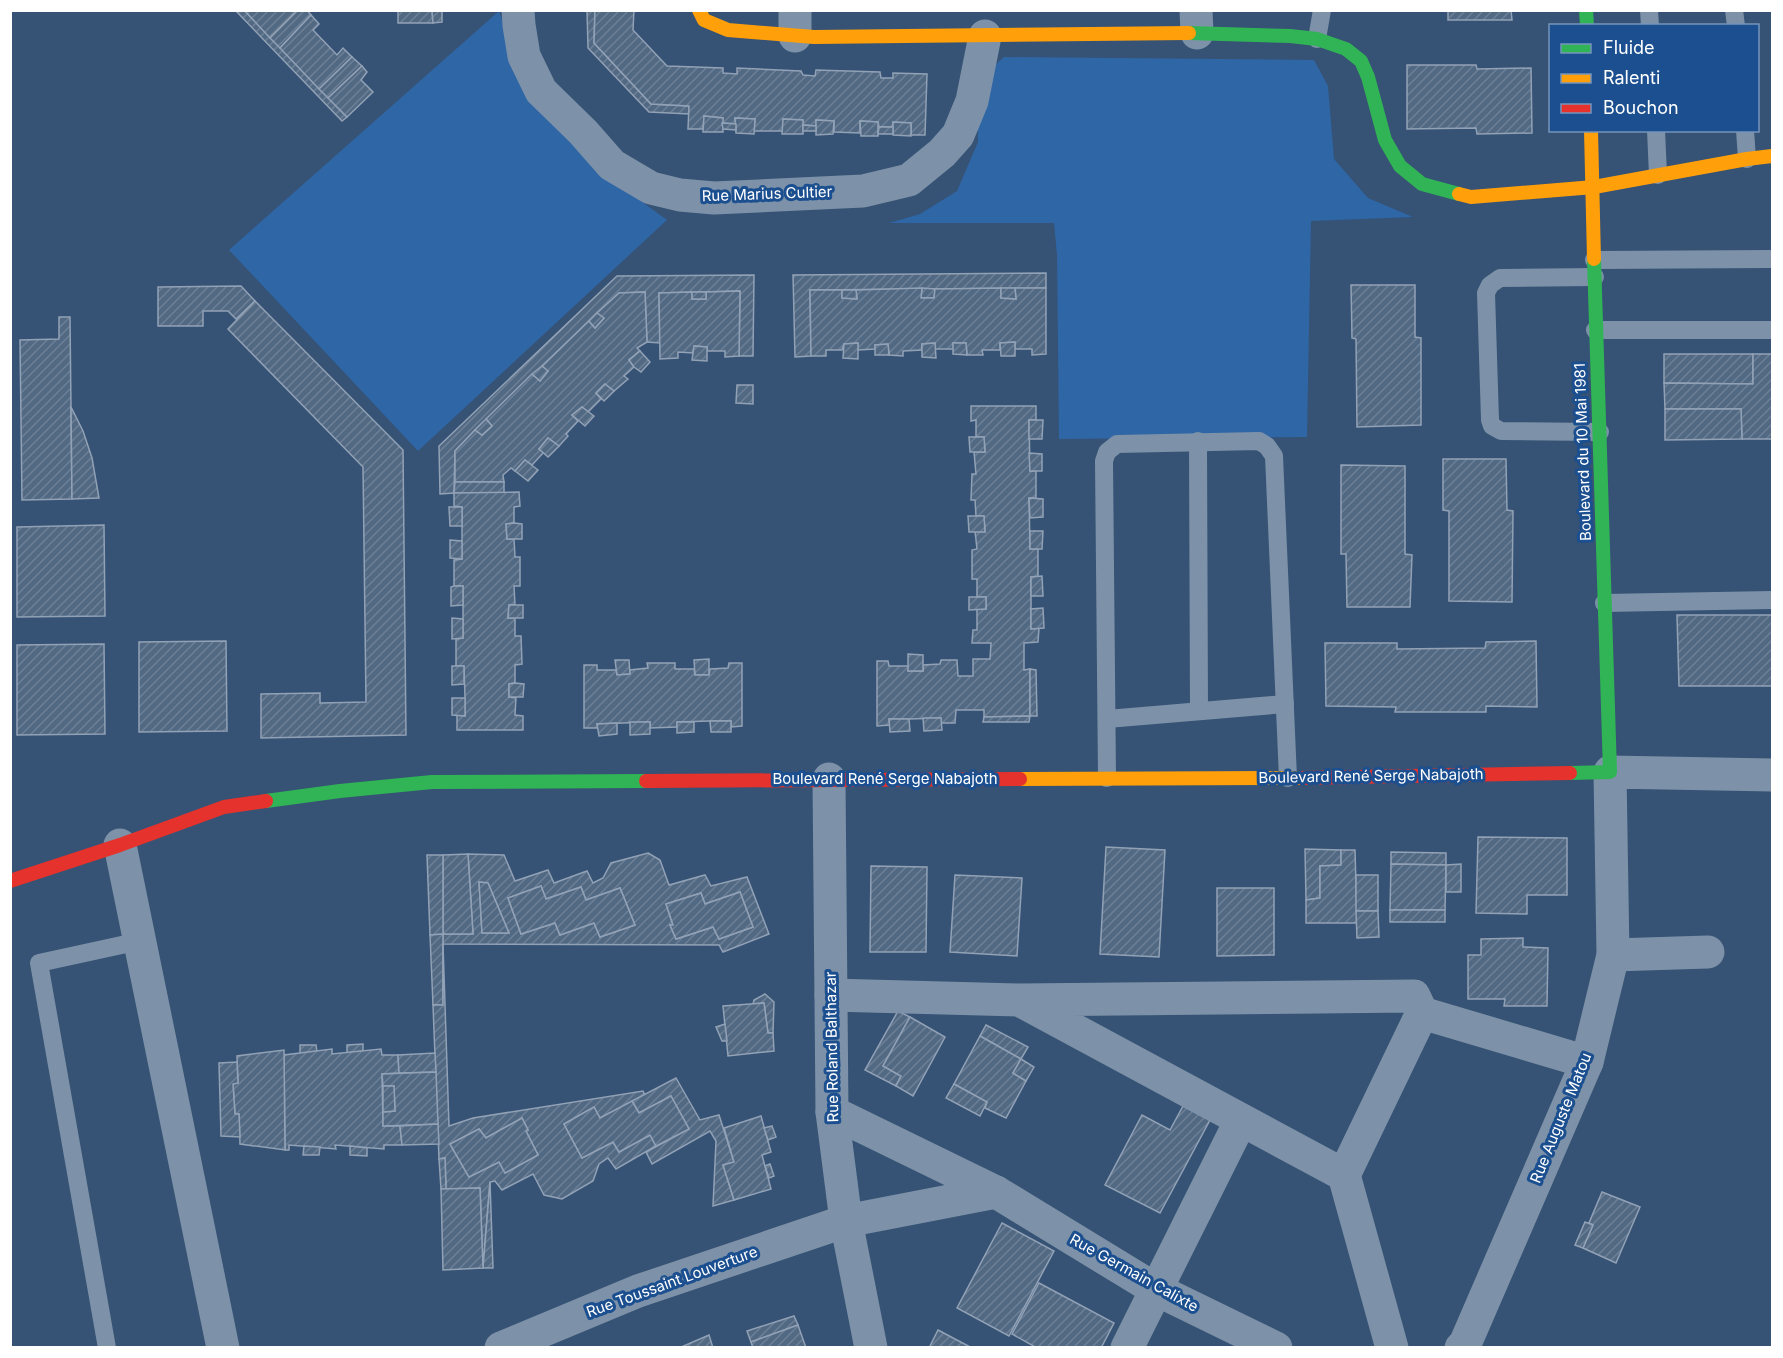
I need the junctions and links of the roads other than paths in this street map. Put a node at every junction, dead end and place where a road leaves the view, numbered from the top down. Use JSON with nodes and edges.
{"nodes":[{"id":1,"x":518,"y":10,"type":"edge"},
{"id":2,"x":699,"y":10,"type":"edge"},
{"id":3,"x":1322,"y":10,"type":"edge"},
{"id":4,"x":1197,"y":22,"type":"edge"},
{"id":5,"x":795,"y":23,"type":"edge"},
{"id":6,"x":985,"y":36,"type":"junction"},
{"id":7,"x":1317,"y":39,"type":"junction"},
{"id":8,"x":1591,"y":132,"type":"edge"},
{"id":9,"x":1656,"y":132,"type":"edge"},
{"id":10,"x":1745,"y":132,"type":"edge"},
{"id":11,"x":1773,"y":156,"type":"edge"},
{"id":12,"x":1747,"y":159,"type":"junction"},
{"id":13,"x":1658,"y":175,"type":"junction"},
{"id":14,"x":1594,"y":187,"type":"junction"},
{"id":15,"x":1773,"y":260,"type":"edge"},
{"id":16,"x":1595,"y":268,"type":"junction"},
{"id":17,"x":1595,"y":330,"type":"junction"},
{"id":18,"x":1773,"y":330,"type":"edge"},
{"id":19,"x":1600,"y":432,"type":"junction"},
{"id":20,"x":1198,"y":441,"type":"junction"},
{"id":21,"x":1773,"y":600,"type":"edge"},
{"id":22,"x":1604,"y":603,"type":"junction"},
{"id":23,"x":1285,"y":704,"type":"junction"},
{"id":24,"x":1199,"y":711,"type":"junction"},
{"id":25,"x":1107,"y":718,"type":"junction"},
{"id":26,"x":1610,"y":772,"type":"junction"},
{"id":27,"x":1773,"y":775,"type":"edge"},
{"id":28,"x":1107,"y":778,"type":"junction"},
{"id":29,"x":1288,"y":778,"type":"junction"},
{"id":30,"x":829,"y":779,"type":"junction"},
{"id":31,"x":120,"y":845,"type":"junction"},
{"id":32,"x":10,"y":881,"type":"edge"},
{"id":33,"x":140,"y":941,"type":"junction"},
{"id":34,"x":1708,"y":952,"type":"dead end"},
{"id":35,"x":1613,"y":955,"type":"junction"},
{"id":36,"x":831,"y":995,"type":"junction"},
{"id":37,"x":1019,"y":1000,"type":"junction"},
{"id":38,"x":1422,"y":1013,"type":"junction"},
{"id":39,"x":1587,"y":1062,"type":"junction"},
{"id":40,"x":832,"y":1112,"type":"junction"},
{"id":41,"x":1241,"y":1120,"type":"junction"},
{"id":42,"x":1344,"y":1175,"type":"junction"},
{"id":43,"x":996,"y":1192,"type":"junction"},
{"id":44,"x":846,"y":1221,"type":"junction"},
{"id":45,"x":1155,"y":1289,"type":"junction"},
{"id":46,"x":1464,"y":1346,"type":"edge"},
{"id":47,"x":107,"y":1347,"type":"edge"},
{"id":48,"x":224,"y":1347,"type":"edge"},
{"id":49,"x":501,"y":1347,"type":"edge"},
{"id":50,"x":871,"y":1347,"type":"edge"},
{"id":51,"x":1126,"y":1347,"type":"edge"},
{"id":52,"x":1276,"y":1347,"type":"edge"},
{"id":53,"x":1392,"y":1347,"type":"edge"}],
"edges":[{"from":1,"to":6,"type":"street","name":"Rue Marius Cultier"},
{"from":2,"to":5,"type":"street"},
{"from":3,"to":7,"type":"lane"},
{"from":4,"to":6,"type":"street"},
{"from":4,"to":7,"type":"street"},
{"from":5,"to":6,"type":"street"},
{"from":7,"to":14,"type":"street"},
{"from":8,"to":14,"type":"street","name":"Boulevard du 10 Mai 1981"},
{"from":9,"to":13,"type":"lane"},
{"from":10,"to":12,"type":"lane"},
{"from":11,"to":12,"type":"street"},
{"from":12,"to":13,"type":"street"},
{"from":13,"to":14,"type":"street"},
{"from":14,"to":16,"type":"street","name":"Boulevard du 10 Mai 1981"},
{"from":15,"to":16,"type":"lane"},
{"from":16,"to":17,"type":"street","name":"Boulevard du 10 Mai 1981"},
{"from":16,"to":19,"type":"lane"},
{"from":17,"to":18,"type":"lane"},
{"from":17,"to":19,"type":"street","name":"Boulevard du 10 Mai 1981"},
{"from":19,"to":22,"type":"street","name":"Boulevard du 10 Mai 1981"},
{"from":20,"to":23,"type":"lane"},
{"from":20,"to":24,"type":"lane"},
{"from":20,"to":25,"type":"lane"},
{"from":21,"to":22,"type":"lane"},
{"from":22,"to":26,"type":"street","name":"Boulevard du 10 Mai 1981"},
{"from":23,"to":24,"type":"lane"},
{"from":23,"to":29,"type":"lane"},
{"from":24,"to":25,"type":"lane"},
{"from":25,"to":28,"type":"lane"},
{"from":26,"to":27,"type":"street","name":"Boulevard René Serge Nabajoth"},
{"from":26,"to":29,"type":"street","name":"Boulevard René Serge Nabajoth"},
{"from":26,"to":35,"type":"street","name":"Rue Auguste Matou"},
{"from":28,"to":29,"type":"street","name":"Boulevard René Serge Nabajoth"},
{"from":28,"to":30,"type":"street","name":"Boulevard René Serge Nabajoth"},
{"from":30,"to":31,"type":"street","name":"Boulevard René Serge Nabajoth"},
{"from":30,"to":36,"type":"street","name":"Rue Roland Balthazar"},
{"from":31,"to":32,"type":"street","name":"Boulevard René Serge Nabajoth"},
{"from":31,"to":33,"type":"street"},
{"from":33,"to":47,"type":"lane"},
{"from":33,"to":48,"type":"street"},
{"from":34,"to":35,"type":"street"},
{"from":35,"to":39,"type":"street","name":"Rue Auguste Matou"},
{"from":36,"to":37,"type":"street"},
{"from":36,"to":40,"type":"street","name":"Rue Roland Balthazar"},
{"from":37,"to":38,"type":"street"},
{"from":37,"to":41,"type":"street"},
{"from":38,"to":39,"type":"street"},
{"from":38,"to":42,"type":"street"},
{"from":39,"to":46,"type":"street","name":"Rue Auguste Matou"},
{"from":40,"to":43,"type":"street","name":"Rue Germain Calixte"},
{"from":40,"to":44,"type":"street","name":"Rue Roland Balthazar"},
{"from":41,"to":42,"type":"street"},
{"from":41,"to":45,"type":"street"},
{"from":42,"to":53,"type":"street"},
{"from":43,"to":44,"type":"street"},
{"from":43,"to":45,"type":"street","name":"Rue Germain Calixte"},
{"from":44,"to":49,"type":"street","name":"Rue Toussaint Louverture"},
{"from":44,"to":50,"type":"street","name":"Rue Roland Balthazar"},
{"from":45,"to":51,"type":"street"},
{"from":45,"to":52,"type":"street","name":"Rue Germain Calixte"}]}
